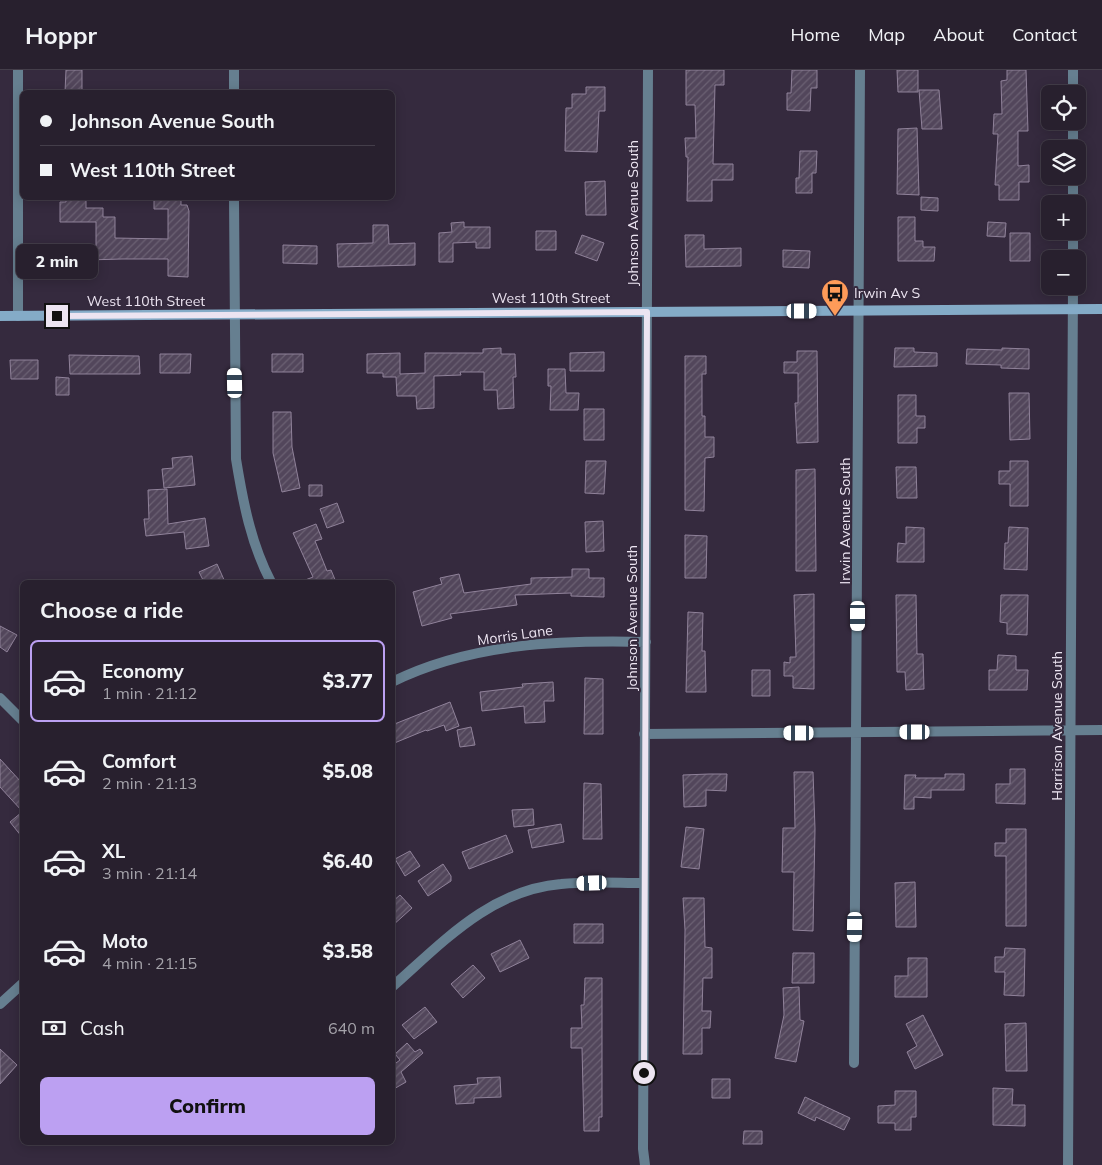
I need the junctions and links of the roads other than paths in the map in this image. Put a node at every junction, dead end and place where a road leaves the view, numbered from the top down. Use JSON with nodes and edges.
{"nodes":[{"id":1,"x":18,"y":70,"type":"edge"},
{"id":2,"x":234,"y":70,"type":"edge"},
{"id":3,"x":648,"y":70,"type":"edge"},
{"id":4,"x":860,"y":70,"type":"edge"},
{"id":5,"x":1073,"y":70,"type":"edge"},
{"id":6,"x":1073,"y":85,"type":"edge"},
{"id":7,"x":234,"y":90,"type":"edge"},
{"id":8,"x":234,"y":200,"type":"edge"},
{"id":9,"x":1073,"y":295,"type":"edge"},
{"id":10,"x":1073,"y":309,"type":"junction"},
{"id":11,"x":1102,"y":309,"type":"edge"},
{"id":12,"x":860,"y":311,"type":"junction"},
{"id":13,"x":647,"y":312,"type":"junction"},
{"id":14,"x":234,"y":314,"type":"junction"},
{"id":15,"x":0,"y":316,"type":"edge"},
{"id":16,"x":18,"y":316,"type":"junction"},
{"id":17,"x":270,"y":580,"type":"edge"},
{"id":18,"x":646,"y":642,"type":"junction"},
{"id":19,"x":395,"y":681,"type":"edge"},
{"id":20,"x":0,"y":698,"type":"edge"},
{"id":21,"x":20,"y":718,"type":"edge"},
{"id":22,"x":1102,"y":730,"type":"edge"},
{"id":23,"x":1071,"y":731,"type":"junction"},
{"id":24,"x":857,"y":732,"type":"junction"},
{"id":25,"x":644,"y":734,"type":"junction"},
{"id":26,"x":644,"y":883,"type":"junction"},
{"id":27,"x":395,"y":984,"type":"edge"},
{"id":28,"x":20,"y":986,"type":"edge"},
{"id":29,"x":0,"y":1004,"type":"edge"},
{"id":30,"x":854,"y":1063,"type":"dead end"},
{"id":31,"x":645,"y":1165,"type":"edge"},
{"id":32,"x":1068,"y":1165,"type":"edge"}],
"edges":[{"from":1,"to":16,"type":"street"},
{"from":2,"to":7,"type":"street"},
{"from":3,"to":13,"type":"street","name":"Johnson Avenue South"},
{"from":4,"to":12,"type":"street","name":"Irwin Avenue South"},
{"from":5,"to":6,"type":"street"},
{"from":8,"to":14,"type":"street"},
{"from":9,"to":10,"type":"street","name":"Harrison Avenue South"},
{"from":10,"to":11,"type":"street","name":"West 110th Street"},
{"from":10,"to":12,"type":"street","name":"West 110th Street"},
{"from":10,"to":23,"type":"street","name":"Harrison Avenue South"},
{"from":12,"to":13,"type":"street","name":"West 110th Street"},
{"from":12,"to":24,"type":"street","name":"Irwin Avenue South"},
{"from":13,"to":14,"type":"street","name":"West 110th Street"},
{"from":13,"to":18,"type":"street","name":"Johnson Avenue South"},
{"from":14,"to":16,"type":"street","name":"West 110th Street"},
{"from":14,"to":17,"type":"street"},
{"from":15,"to":16,"type":"street","name":"West 110th Street"},
{"from":18,"to":19,"type":"street","name":"Morris Lane"},
{"from":18,"to":25,"type":"street","name":"Johnson Avenue South"},
{"from":20,"to":21,"type":"street"},
{"from":22,"to":23,"type":"street"},
{"from":23,"to":24,"type":"street"},
{"from":23,"to":32,"type":"street","name":"Harrison Avenue South"},
{"from":24,"to":25,"type":"street"},
{"from":24,"to":30,"type":"street","name":"Irwin Avenue South"},
{"from":25,"to":26,"type":"street","name":"Johnson Avenue South"},
{"from":26,"to":27,"type":"street"},
{"from":26,"to":31,"type":"street","name":"Johnson Avenue South"},
{"from":28,"to":29,"type":"street"}]}
